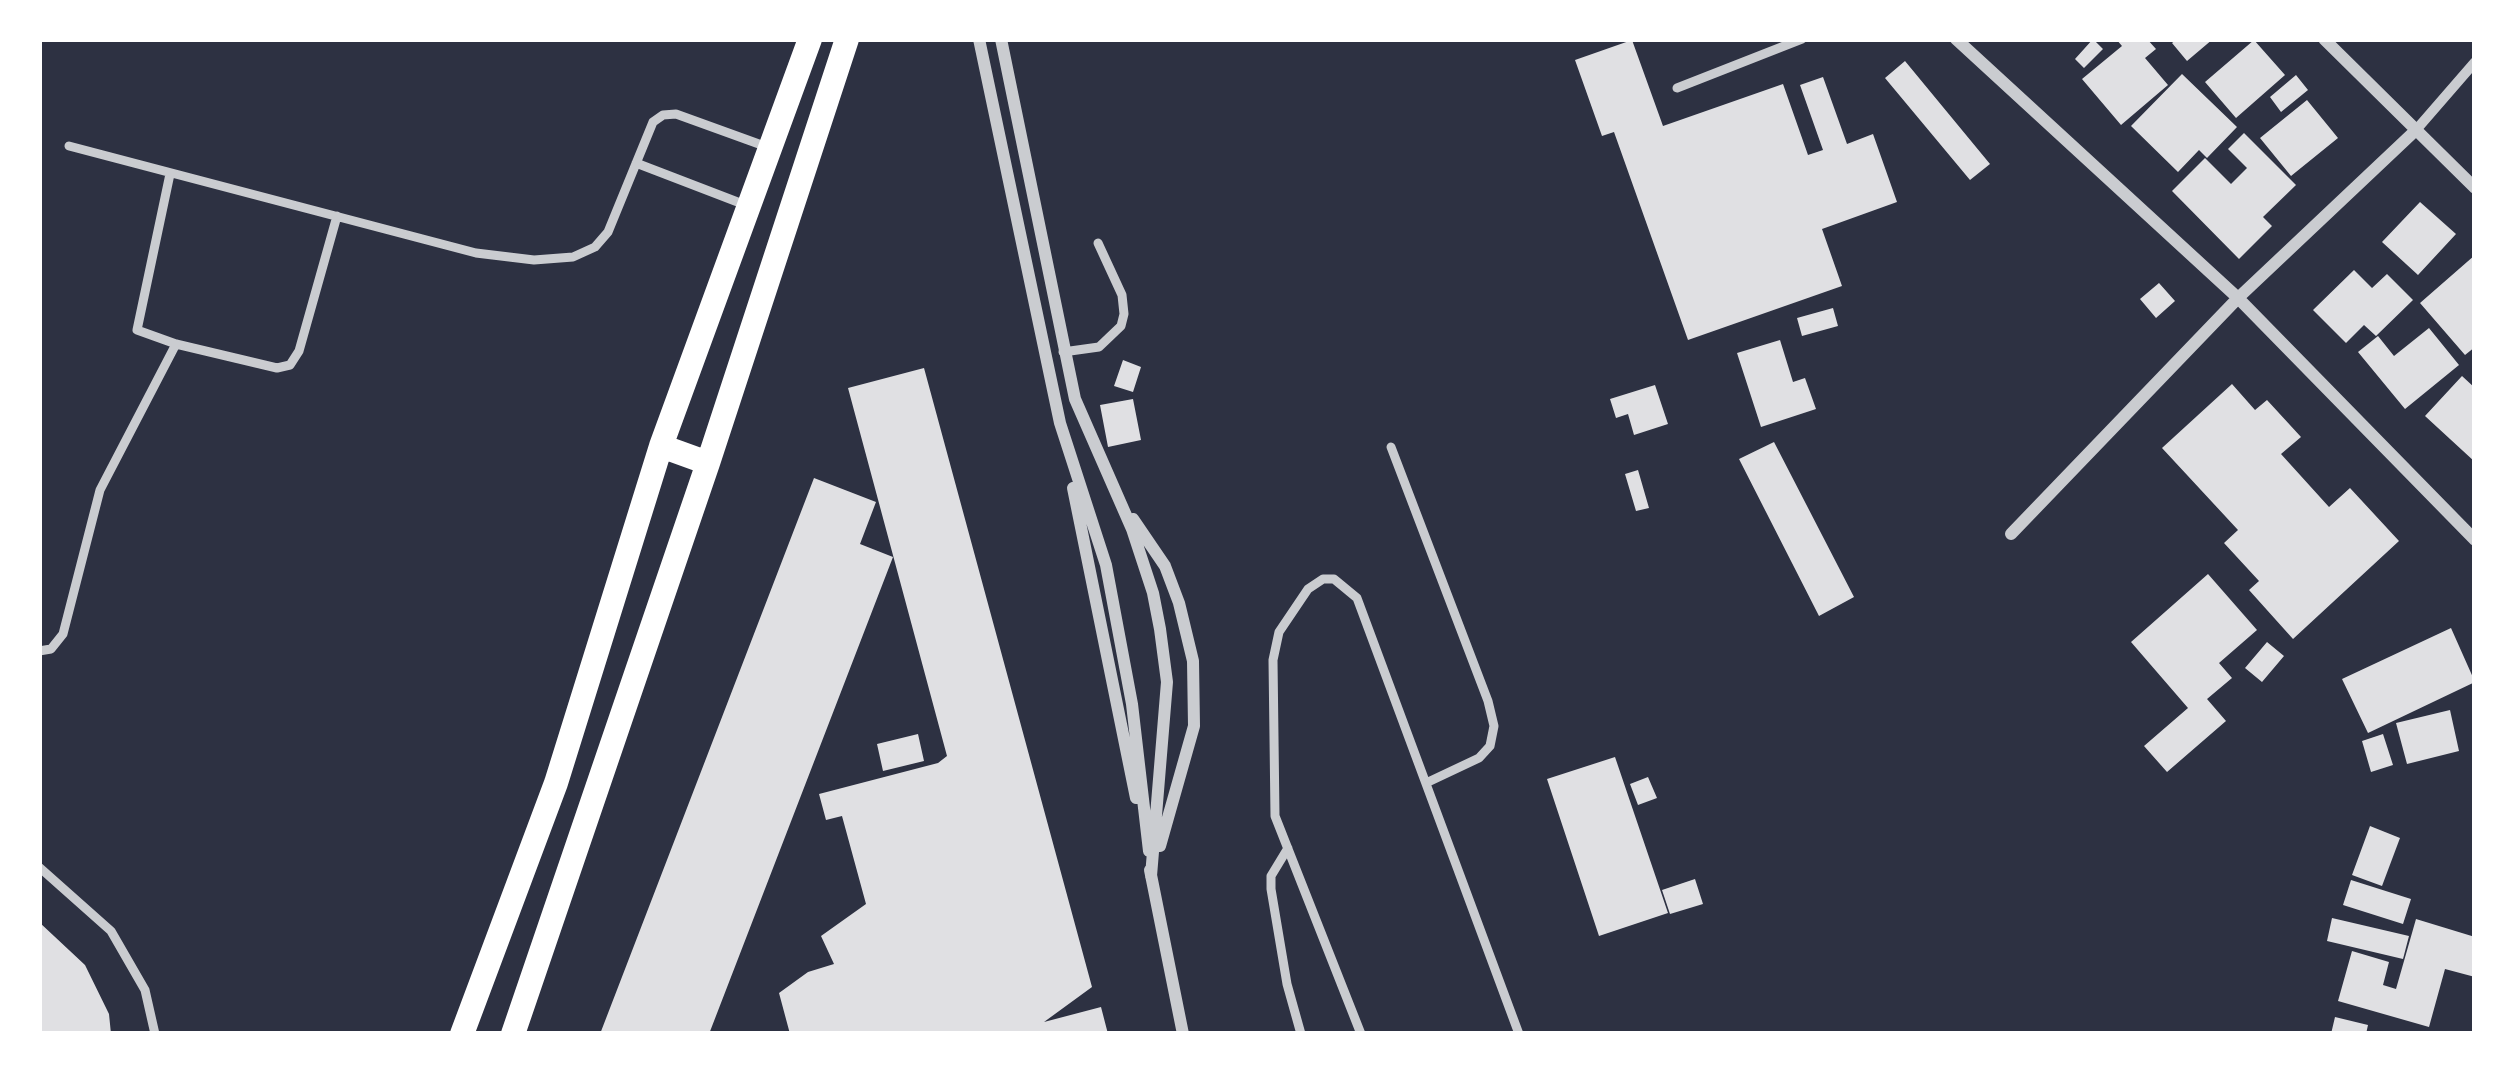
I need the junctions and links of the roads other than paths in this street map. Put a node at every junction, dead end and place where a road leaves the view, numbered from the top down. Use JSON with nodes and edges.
{"nodes":[{"id":1,"x":810,"y":39,"type":"edge"},
{"id":2,"x":847,"y":39,"type":"edge"},
{"id":3,"x":979,"y":39,"type":"edge"},
{"id":4,"x":1001,"y":39,"type":"edge"},
{"id":5,"x":1802,"y":39,"type":"edge"},
{"id":6,"x":1956,"y":39,"type":"edge"},
{"id":7,"x":2324,"y":39,"type":"edge"},
{"id":8,"x":2475,"y":62,"type":"edge"},
{"id":9,"x":1677,"y":88,"type":"dead end"},
{"id":10,"x":2416,"y":130,"type":"junction"},
{"id":11,"x":69,"y":146,"type":"dead end"},
{"id":12,"x":770,"y":148,"type":"junction"},
{"id":13,"x":636,"y":163,"type":"junction"},
{"id":14,"x":761,"y":173,"type":"junction"},
{"id":15,"x":170,"y":174,"type":"junction"},
{"id":16,"x":798,"y":180,"type":"junction"},
{"id":17,"x":2475,"y":188,"type":"edge"},
{"id":18,"x":749,"y":206,"type":"junction"},
{"id":19,"x":337,"y":216,"type":"junction"},
{"id":20,"x":1098,"y":243,"type":"dead end"},
{"id":21,"x":2239,"y":298,"type":"junction"},
{"id":22,"x":176,"y":344,"type":"junction"},
{"id":23,"x":1063,"y":352,"type":"junction"},
{"id":24,"x":661,"y":446,"type":"junction"},
{"id":25,"x":1391,"y":447,"type":"dead end"},
{"id":26,"x":708,"y":463,"type":"junction"},
{"id":27,"x":1117,"y":496,"type":"junction"},
{"id":28,"x":2011,"y":534,"type":"dead end"},
{"id":29,"x":2475,"y":540,"type":"edge"},
{"id":30,"x":39,"y":651,"type":"edge"},
{"id":31,"x":1426,"y":783,"type":"junction"},
{"id":32,"x":1288,"y":848,"type":"junction"},
{"id":33,"x":39,"y":867,"type":"edge"},
{"id":34,"x":1151,"y":876,"type":"junction"},
{"id":35,"x":154,"y":1034,"type":"edge"},
{"id":36,"x":462,"y":1034,"type":"edge"},
{"id":37,"x":513,"y":1034,"type":"edge"},
{"id":38,"x":1183,"y":1034,"type":"edge"},
{"id":39,"x":1300,"y":1034,"type":"edge"},
{"id":40,"x":1361,"y":1034,"type":"edge"},
{"id":41,"x":1519,"y":1034,"type":"edge"}],
"edges":[{"from":1,"to":12,"type":"main road"},
{"from":2,"to":16,"type":"main road"},
{"from":3,"to":34,"type":"street"},
{"from":4,"to":23,"type":"street"},
{"from":5,"to":9,"type":"lane"},
{"from":6,"to":21,"type":"street"},
{"from":7,"to":10,"type":"street"},
{"from":8,"to":10,"type":"street"},
{"from":10,"to":17,"type":"street"},
{"from":10,"to":21,"type":"street"},
{"from":11,"to":15,"type":"lane"},
{"from":12,"to":13,"type":"lane"},
{"from":12,"to":14,"type":"main road"},
{"from":13,"to":18,"type":"lane"},
{"from":13,"to":19,"type":"lane"},
{"from":14,"to":16,"type":"main road"},
{"from":14,"to":18,"type":"main road"},
{"from":15,"to":19,"type":"lane"},
{"from":15,"to":22,"type":"lane"},
{"from":16,"to":26,"type":"main road"},
{"from":18,"to":24,"type":"main road"},
{"from":19,"to":22,"type":"lane"},
{"from":20,"to":23,"type":"lane"},
{"from":21,"to":28,"type":"street"},
{"from":21,"to":29,"type":"street"},
{"from":22,"to":30,"type":"lane"},
{"from":23,"to":27,"type":"street"},
{"from":24,"to":26,"type":"main road"},
{"from":24,"to":36,"type":"main road"},
{"from":25,"to":31,"type":"lane"},
{"from":26,"to":37,"type":"main road"},
{"from":27,"to":34,"type":"street"},
{"from":27,"to":34,"type":"street"},
{"from":31,"to":32,"type":"lane"},
{"from":31,"to":41,"type":"lane"},
{"from":32,"to":39,"type":"lane"},
{"from":32,"to":40,"type":"lane"},
{"from":33,"to":35,"type":"lane"},
{"from":34,"to":38,"type":"street"}]}
